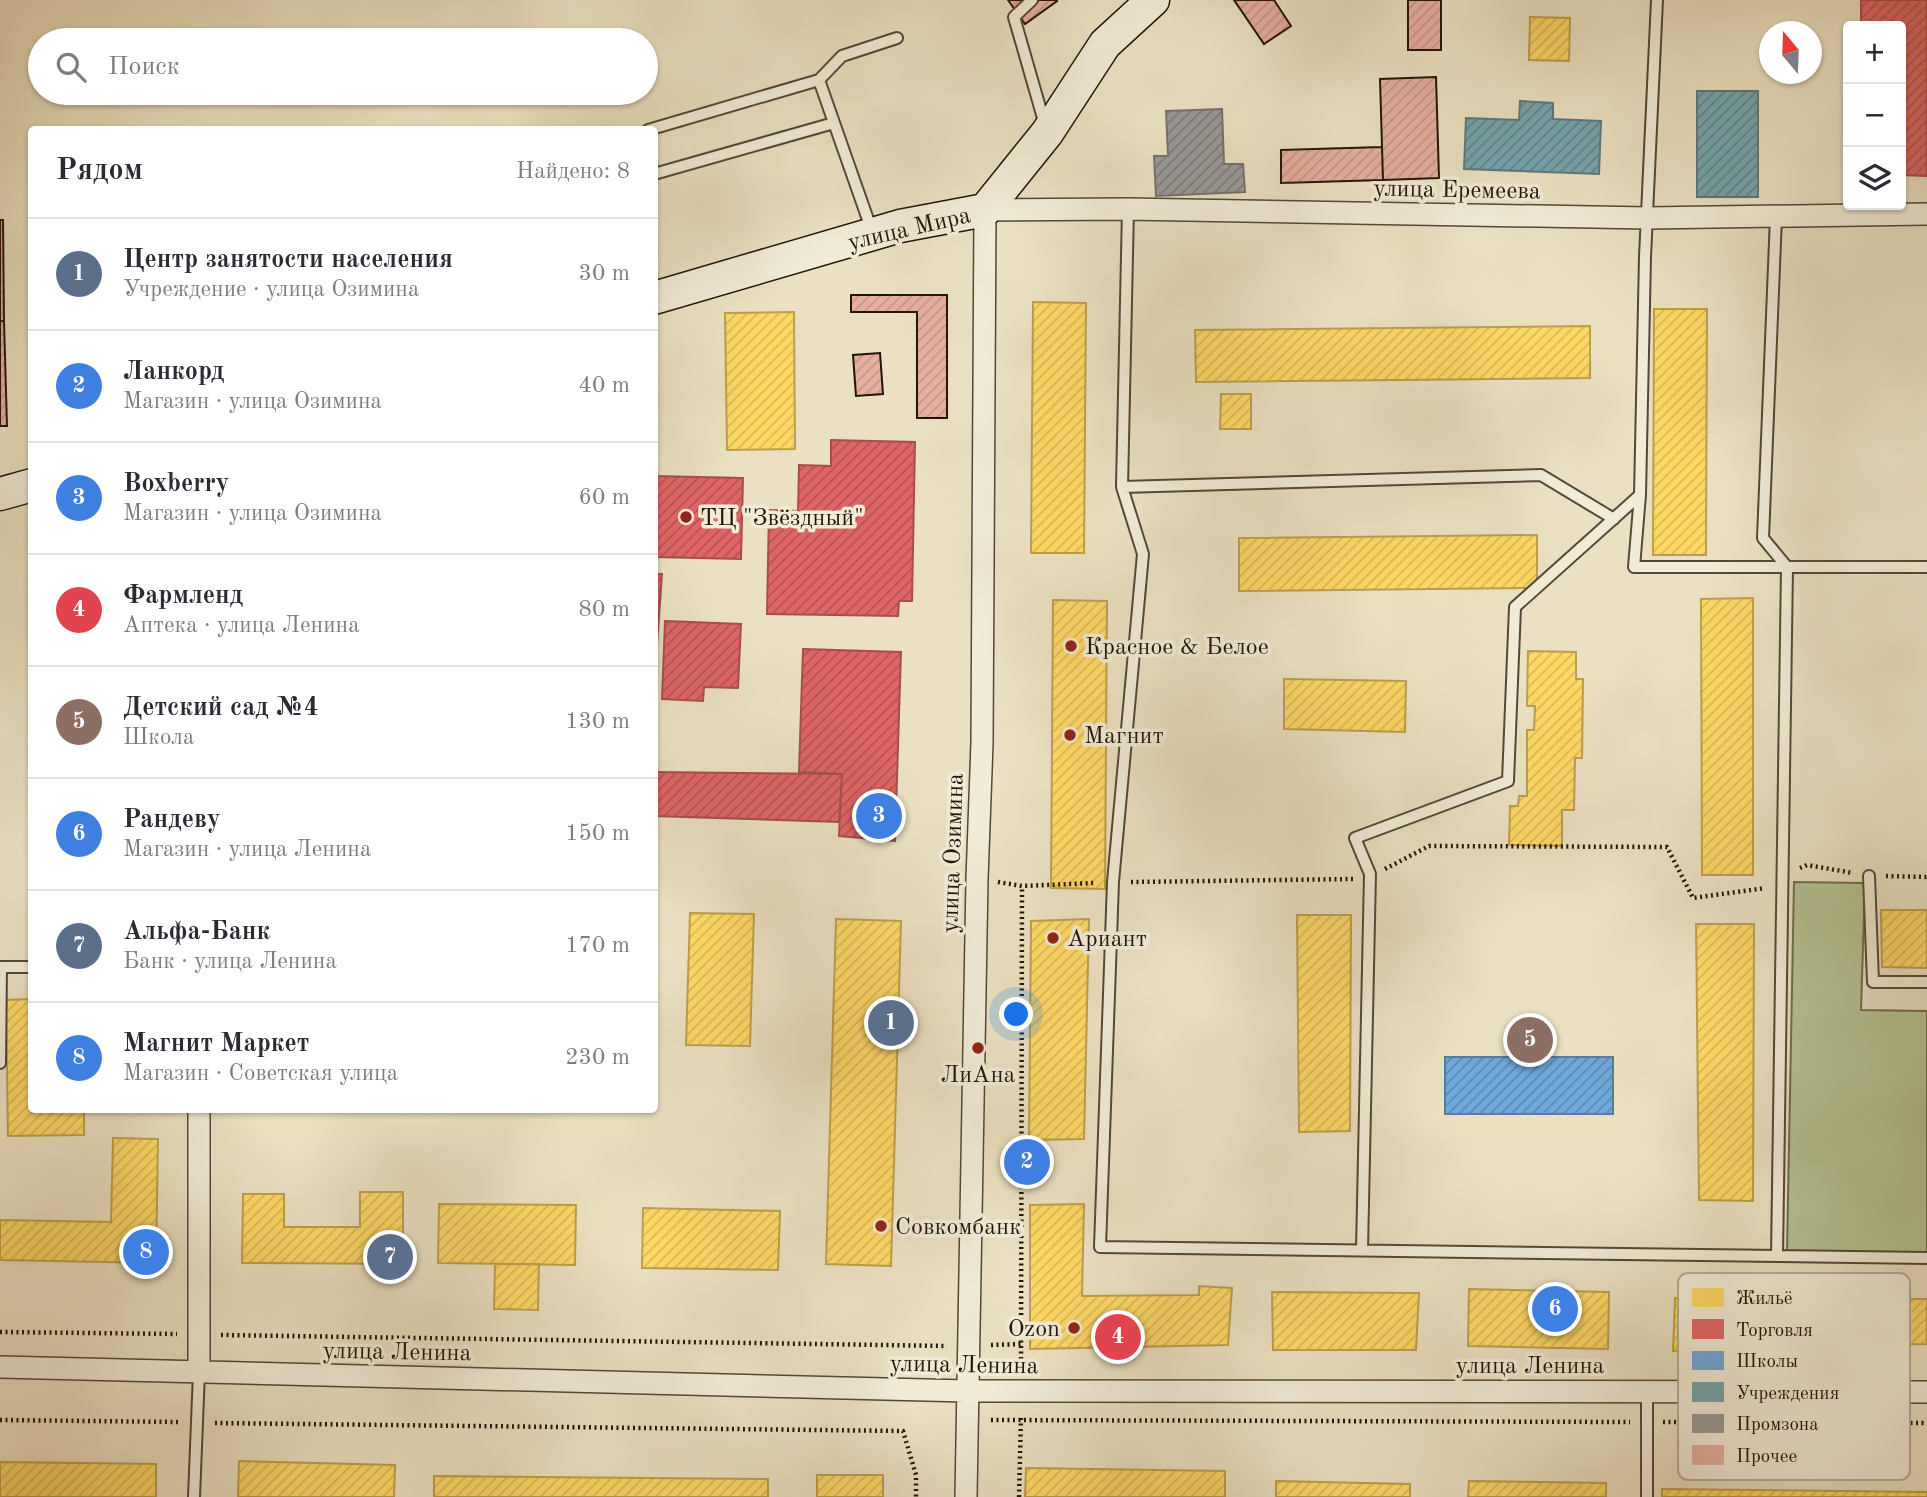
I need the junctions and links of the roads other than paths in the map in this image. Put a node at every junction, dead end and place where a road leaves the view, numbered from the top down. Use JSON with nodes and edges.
{"nodes":[{"id":1,"x":1032,"y":0,"type":"edge"},
{"id":2,"x":1153,"y":0,"type":"edge"},
{"id":3,"x":1657,"y":0,"type":"edge"},
{"id":4,"x":897,"y":38,"type":"dead end"},
{"id":5,"x":818,"y":80,"type":"junction"},
{"id":6,"x":834,"y":123,"type":"junction"},
{"id":7,"x":658,"y":127,"type":"edge"},
{"id":8,"x":1047,"y":133,"type":"junction"},
{"id":9,"x":658,"y":173,"type":"edge"},
{"id":10,"x":1128,"y":209,"type":"junction"},
{"id":11,"x":985,"y":210,"type":"junction"},
{"id":12,"x":1927,"y":214,"type":"edge"},
{"id":13,"x":1776,"y":217,"type":"junction"},
{"id":14,"x":1648,"y":218,"type":"junction"},
{"id":15,"x":873,"y":234,"type":"junction"},
{"id":16,"x":658,"y":297,"type":"edge"},
{"id":17,"x":28,"y":486,"type":"edge"},
{"id":18,"x":1122,"y":487,"type":"junction"},
{"id":19,"x":0,"y":494,"type":"edge"},
{"id":20,"x":1640,"y":495,"type":"junction"},
{"id":21,"x":1614,"y":519,"type":"junction"},
{"id":22,"x":1787,"y":567,"type":"junction"},
{"id":23,"x":1927,"y":567,"type":"edge"},
{"id":24,"x":1869,"y":876,"type":"road end"},
{"id":25,"x":0,"y":967,"type":"edge"},
{"id":26,"x":28,"y":967,"type":"edge"},
{"id":27,"x":1927,"y":982,"type":"edge"},
{"id":28,"x":0,"y":1063,"type":"edge"},
{"id":29,"x":199,"y":1113,"type":"edge"},
{"id":30,"x":1362,"y":1250,"type":"junction"},
{"id":31,"x":1777,"y":1256,"type":"junction"},
{"id":32,"x":1927,"y":1258,"type":"edge"},
{"id":33,"x":0,"y":1367,"type":"edge"},
{"id":34,"x":199,"y":1373,"type":"junction"},
{"id":35,"x":967,"y":1391,"type":"junction"},
{"id":36,"x":1647,"y":1391,"type":"junction"},
{"id":37,"x":1678,"y":1391,"type":"edge"},
{"id":38,"x":194,"y":1497,"type":"edge"},
{"id":39,"x":966,"y":1497,"type":"edge"},
{"id":40,"x":1647,"y":1497,"type":"edge"}],
"edges":[{"from":1,"to":8,"type":"lane"},
{"from":2,"to":8,"type":"street","name":"улица Мира"},
{"from":3,"to":14,"type":"lane"},
{"from":4,"to":5,"type":"lane"},
{"from":5,"to":6,"type":"lane"},
{"from":5,"to":7,"type":"lane"},
{"from":6,"to":9,"type":"lane"},
{"from":6,"to":15,"type":"lane"},
{"from":8,"to":11,"type":"street","name":"улица Мира"},
{"from":10,"to":11,"type":"street","name":"улица Еремеева"},
{"from":10,"to":14,"type":"street","name":"улица Еремеева"},
{"from":10,"to":18,"type":"lane"},
{"from":11,"to":15,"type":"street","name":"улица Мира"},
{"from":11,"to":35,"type":"street","name":"улица Озимина"},
{"from":12,"to":13,"type":"street","name":"улица Еремеева"},
{"from":13,"to":14,"type":"street","name":"улица Еремеева"},
{"from":13,"to":22,"type":"lane"},
{"from":14,"to":20,"type":"lane"},
{"from":15,"to":16,"type":"street","name":"улица Мира"},
{"from":17,"to":19,"type":"street"},
{"from":18,"to":21,"type":"lane"},
{"from":18,"to":30,"type":"lane"},
{"from":20,"to":21,"type":"lane"},
{"from":20,"to":22,"type":"lane"},
{"from":21,"to":30,"type":"lane"},
{"from":22,"to":23,"type":"lane"},
{"from":22,"to":31,"type":"lane"},
{"from":24,"to":27,"type":"lane"},
{"from":25,"to":26,"type":"lane"},
{"from":25,"to":28,"type":"lane"},
{"from":29,"to":34,"type":"street"},
{"from":30,"to":31,"type":"lane"},
{"from":31,"to":32,"type":"lane"},
{"from":33,"to":34,"type":"street","name":"улица Ленина"},
{"from":34,"to":35,"type":"street","name":"улица Ленина"},
{"from":34,"to":38,"type":"lane"},
{"from":35,"to":36,"type":"street","name":"улица Ленина"},
{"from":35,"to":39,"type":"street","name":"улица Озимина"},
{"from":36,"to":37,"type":"street","name":"улица Ленина"},
{"from":36,"to":40,"type":"lane"}]}
